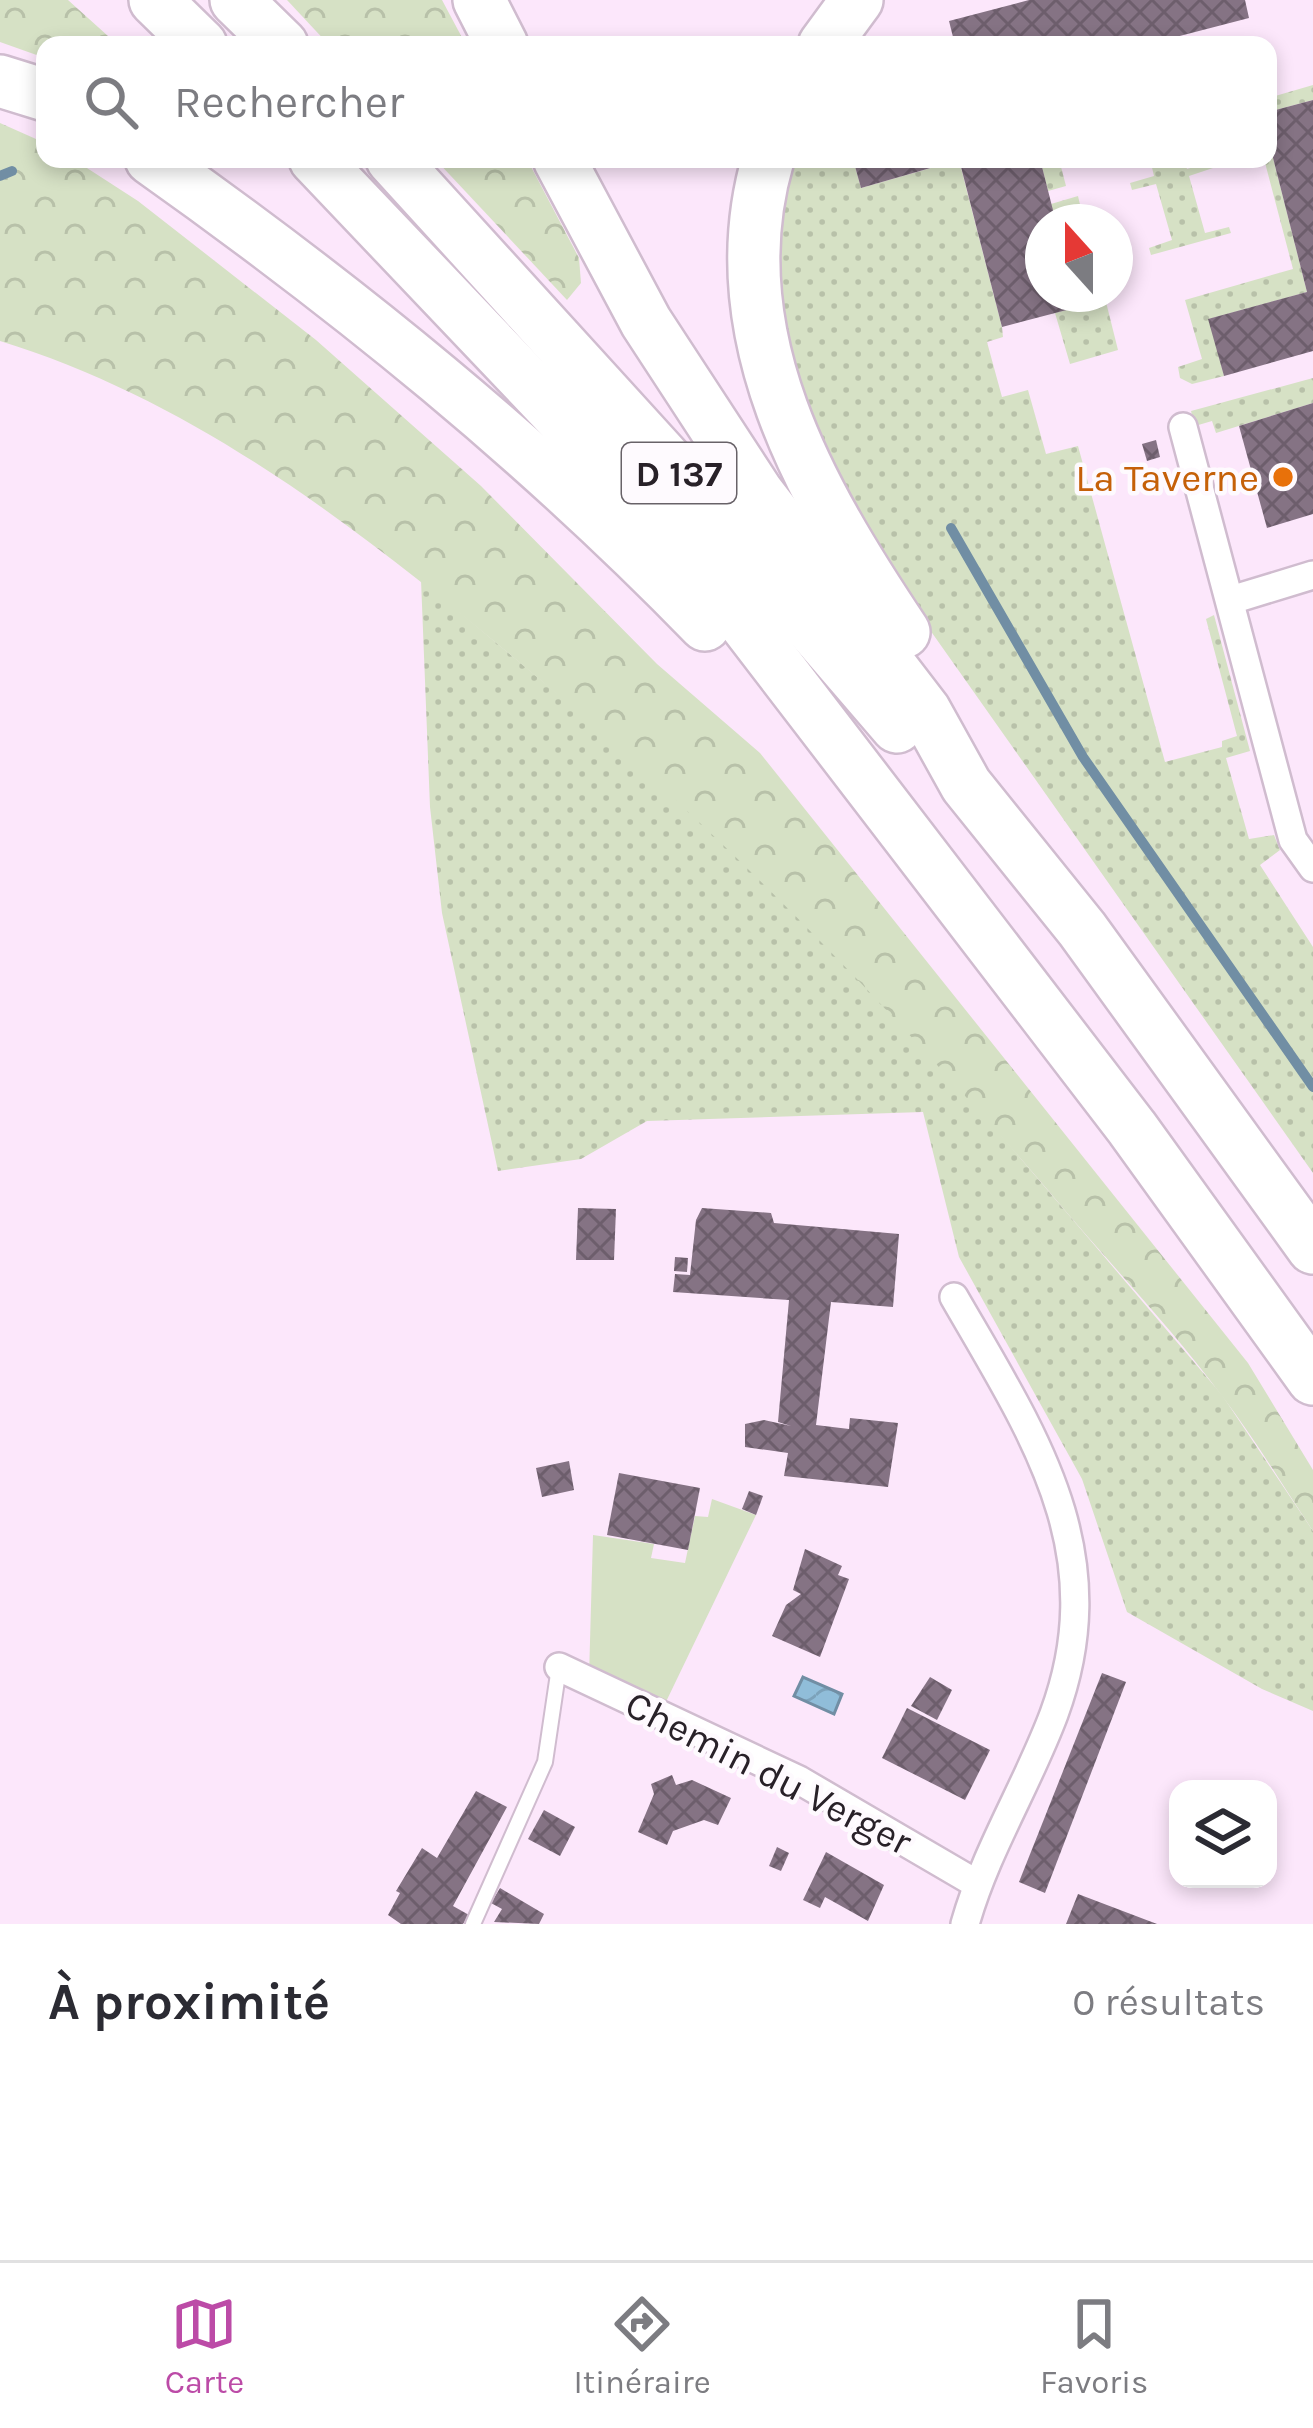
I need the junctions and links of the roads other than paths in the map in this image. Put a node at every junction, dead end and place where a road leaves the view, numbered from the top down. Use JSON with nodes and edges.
{"nodes":[{"id":1,"x":155,"y":0,"type":"edge"},
{"id":2,"x":236,"y":0,"type":"edge"},
{"id":3,"x":857,"y":0,"type":"edge"},
{"id":4,"x":192,"y":36,"type":"edge"},
{"id":5,"x":273,"y":36,"type":"edge"},
{"id":6,"x":831,"y":36,"type":"edge"},
{"id":7,"x":0,"y":81,"type":"edge"},
{"id":8,"x":36,"y":92,"type":"edge"},
{"id":9,"x":163,"y":168,"type":"edge"},
{"id":10,"x":324,"y":168,"type":"edge"},
{"id":11,"x":400,"y":168,"type":"edge"},
{"id":12,"x":564,"y":168,"type":"edge"},
{"id":13,"x":767,"y":168,"type":"edge"},
{"id":14,"x":1183,"y":428,"type":"dead end"},
{"id":15,"x":1313,"y":575,"type":"edge"},
{"id":16,"x":1231,"y":600,"type":"junction"},
{"id":17,"x":844,"y":758,"type":"junction"},
{"id":18,"x":966,"y":785,"type":"junction"},
{"id":19,"x":1313,"y":868,"type":"edge"},
{"id":20,"x":1313,"y":1248,"type":"edge"},
{"id":21,"x":954,"y":1298,"type":"dead end"},
{"id":22,"x":1313,"y":1378,"type":"edge"},
{"id":23,"x":559,"y":1667,"type":"joint"},
{"id":24,"x":976,"y":1883,"type":"junction"},
{"id":25,"x":473,"y":1924,"type":"edge"},
{"id":26,"x":965,"y":1924,"type":"edge"}],
"edges":[{"from":1,"to":4,"type":"highway"},
{"from":2,"to":5,"type":"highway"},
{"from":3,"to":6,"type":"highway"},
{"from":7,"to":8,"type":"highway"},
{"from":9,"to":17,"type":"highway"},
{"from":10,"to":17,"type":"highway","number":"D 137"},
{"from":11,"to":18,"type":"highway","number":"D 137"},
{"from":12,"to":18,"type":"highway"},
{"from":13,"to":18,"type":"highway"},
{"from":14,"to":16,"type":"street"},
{"from":15,"to":16,"type":"street"},
{"from":16,"to":19,"type":"street"},
{"from":17,"to":22,"type":"highway","number":"D 137"},
{"from":18,"to":20,"type":"highway","number":"D 137"},
{"from":21,"to":24,"type":"street"},
{"from":23,"to":24,"type":"street","name":"Chemin du Verger"},
{"from":23,"to":25,"type":"lane"},
{"from":24,"to":26,"type":"street"}]}
